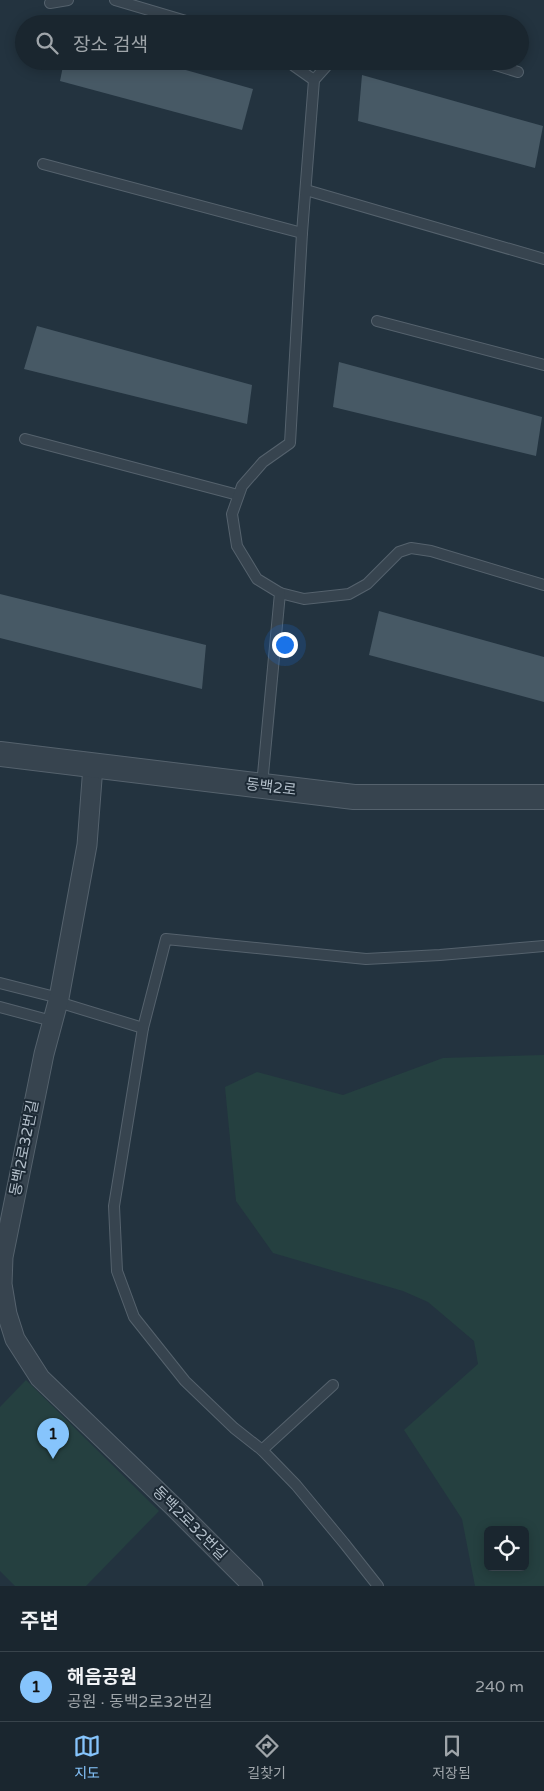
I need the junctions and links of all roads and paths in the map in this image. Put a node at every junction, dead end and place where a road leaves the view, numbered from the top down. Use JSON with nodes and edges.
{"nodes":[{"id":1,"x":68,"y":0,"type":"edge"},
{"id":2,"x":115,"y":0,"type":"edge"},
{"id":3,"x":50,"y":2,"type":"dead end"},
{"id":4,"x":166,"y":15,"type":"edge"},
{"id":5,"x":300,"y":70,"type":"edge"},
{"id":6,"x":323,"y":70,"type":"edge"},
{"id":7,"x":512,"y":70,"type":"edge"},
{"id":8,"x":518,"y":72,"type":"dead end"},
{"id":9,"x":314,"y":80,"type":"junction"},
{"id":10,"x":43,"y":164,"type":"dead end"},
{"id":11,"x":306,"y":190,"type":"junction"},
{"id":12,"x":302,"y":233,"type":"junction"},
{"id":13,"x":544,"y":258,"type":"edge"},
{"id":14,"x":378,"y":320,"type":"dead end"},
{"id":15,"x":544,"y":365,"type":"edge"},
{"id":16,"x":25,"y":439,"type":"dead end"},
{"id":17,"x":238,"y":495,"type":"junction"},
{"id":18,"x":544,"y":585,"type":"edge"},
{"id":19,"x":280,"y":593,"type":"junction"},
{"id":20,"x":0,"y":754,"type":"edge"},
{"id":21,"x":93,"y":766,"type":"junction"},
{"id":22,"x":262,"y":785,"type":"junction"},
{"id":23,"x":544,"y":797,"type":"edge"},
{"id":24,"x":544,"y":946,"type":"edge"},
{"id":25,"x":0,"y":983,"type":"edge"},
{"id":26,"x":58,"y":1000,"type":"junction"},
{"id":27,"x":0,"y":1007,"type":"edge"},
{"id":28,"x":52,"y":1021,"type":"junction"},
{"id":29,"x":143,"y":1028,"type":"junction"},
{"id":30,"x":333,"y":1385,"type":"dead end"},
{"id":31,"x":262,"y":1450,"type":"junction"},
{"id":32,"x":252,"y":1586,"type":"edge"},
{"id":33,"x":378,"y":1586,"type":"edge"}],
"edges":[{"from":1,"to":3,"type":"lane"},
{"from":2,"to":4,"type":"lane"},
{"from":5,"to":9,"type":"lane"},
{"from":6,"to":9,"type":"lane"},
{"from":7,"to":8,"type":"lane"},
{"from":9,"to":11,"type":"lane"},
{"from":10,"to":12,"type":"lane"},
{"from":11,"to":12,"type":"lane"},
{"from":11,"to":13,"type":"lane"},
{"from":12,"to":17,"type":"lane"},
{"from":14,"to":15,"type":"lane"},
{"from":16,"to":17,"type":"lane"},
{"from":17,"to":19,"type":"lane"},
{"from":18,"to":19,"type":"lane"},
{"from":19,"to":22,"type":"lane"},
{"from":20,"to":21,"type":"street","name":"동백2로"},
{"from":21,"to":22,"type":"street","name":"동백2로"},
{"from":21,"to":26,"type":"street","name":"동백2로32번길"},
{"from":22,"to":23,"type":"street","name":"동백2로"},
{"from":24,"to":29,"type":"lane"},
{"from":25,"to":26,"type":"lane"},
{"from":26,"to":28,"type":"street","name":"동백2로32번길"},
{"from":26,"to":29,"type":"lane"},
{"from":27,"to":28,"type":"lane"},
{"from":28,"to":32,"type":"street","name":"동백2로32번길"},
{"from":29,"to":31,"type":"lane"},
{"from":30,"to":31,"type":"lane"},
{"from":31,"to":33,"type":"lane"}]}
